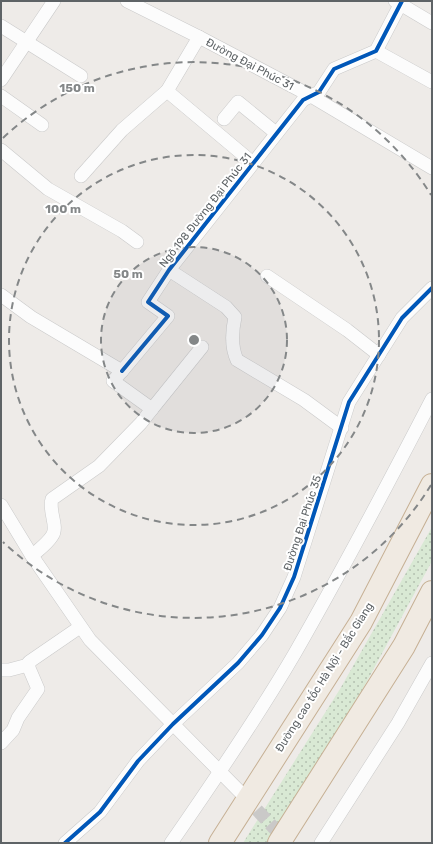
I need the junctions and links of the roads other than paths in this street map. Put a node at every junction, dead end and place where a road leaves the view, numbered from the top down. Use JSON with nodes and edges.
{"nodes":[{"id":1,"x":54,"y":1,"type":"edge"},
{"id":2,"x":127,"y":1,"type":"edge"},
{"id":3,"x":399,"y":2,"type":"edge"},
{"id":4,"x":432,"y":23,"type":"edge"},
{"id":5,"x":1,"y":26,"type":"edge"},
{"id":6,"x":199,"y":37,"type":"junction"},
{"id":7,"x":26,"y":42,"type":"junction"},
{"id":8,"x":376,"y":51,"type":"junction"},
{"id":9,"x":81,"y":76,"type":"dead end"},
{"id":10,"x":1,"y":80,"type":"edge"},
{"id":11,"x":432,"y":82,"type":"edge"},
{"id":12,"x":166,"y":91,"type":"junction"},
{"id":13,"x":1,"y":96,"type":"edge"},
{"id":14,"x":311,"y":96,"type":"junction"},
{"id":15,"x":224,"y":119,"type":"dead end"},
{"id":16,"x":42,"y":125,"type":"dead end"},
{"id":17,"x":276,"y":133,"type":"junction"},
{"id":18,"x":1,"y":150,"type":"edge"},
{"id":19,"x":253,"y":163,"type":"junction"},
{"id":20,"x":432,"y":168,"type":"edge"},
{"id":21,"x":82,"y":176,"type":"dead end"},
{"id":22,"x":137,"y":242,"type":"dead end"},
{"id":23,"x":169,"y":270,"type":"junction"},
{"id":24,"x":267,"y":276,"type":"dead end"},
{"id":25,"x":432,"y":288,"type":"edge"},
{"id":26,"x":1,"y":295,"type":"edge"},
{"id":27,"x":202,"y":347,"type":"dead end"},
{"id":28,"x":379,"y":355,"type":"junction"},
{"id":29,"x":122,"y":371,"type":"junction"},
{"id":30,"x":432,"y":399,"type":"edge"},
{"id":31,"x":152,"y":409,"type":"junction"},
{"id":32,"x":342,"y":428,"type":"junction"},
{"id":33,"x":432,"y":485,"type":"edge"},
{"id":34,"x":1,"y":505,"type":"edge"},
{"id":35,"x":32,"y":556,"type":"junction"},
{"id":36,"x":432,"y":592,"type":"edge"},
{"id":37,"x":80,"y":627,"type":"junction"},
{"id":38,"x":432,"y":664,"type":"edge"},
{"id":39,"x":28,"y":665,"type":"junction"},
{"id":40,"x":1,"y":670,"type":"edge"},
{"id":41,"x":173,"y":724,"type":"junction"},
{"id":42,"x":1,"y":744,"type":"edge"},
{"id":43,"x":220,"y":772,"type":"junction"},
{"id":44,"x":244,"y":796,"type":"tunnel mouth"},
{"id":45,"x":65,"y":843,"type":"edge"},
{"id":46,"x":171,"y":843,"type":"edge"},
{"id":47,"x":220,"y":843,"type":"edge"},
{"id":48,"x":279,"y":843,"type":"edge"},
{"id":49,"x":322,"y":843,"type":"edge"}],
"edges":[{"from":1,"to":7,"type":"street"},
{"from":2,"to":6,"type":"street","name":"Đường Đại Phúc 31"},
{"from":3,"to":4,"type":"street"},
{"from":3,"to":8,"type":"street"},
{"from":5,"to":7,"type":"street"},
{"from":6,"to":12,"type":"street"},
{"from":6,"to":14,"type":"street","name":"Đường Đại Phúc 31"},
{"from":7,"to":9,"type":"street"},
{"from":7,"to":10,"type":"street"},
{"from":8,"to":11,"type":"street"},
{"from":8,"to":14,"type":"street","name":"Ngõ 198 Đường Đại Phúc 31"},
{"from":12,"to":19,"type":"street"},
{"from":12,"to":21,"type":"street"},
{"from":13,"to":16,"type":"street"},
{"from":14,"to":17,"type":"street","name":"Ngõ 198 Đường Đại Phúc 31"},
{"from":14,"to":20,"type":"street","name":"Đường Đại Phúc 31"},
{"from":15,"to":17,"type":"street"},
{"from":17,"to":19,"type":"street","name":"Ngõ 198 Đường Đại Phúc 31"},
{"from":18,"to":22,"type":"street"},
{"from":19,"to":23,"type":"street","name":"Ngõ 198 Đường Đại Phúc 31"},
{"from":23,"to":29,"type":"street","name":"Ngõ 198 Đường Đại Phúc 31"},
{"from":23,"to":32,"type":"street"},
{"from":24,"to":28,"type":"street"},
{"from":25,"to":28,"type":"street","name":"Đường Đại Phúc 35"},
{"from":26,"to":29,"type":"street"},
{"from":27,"to":31,"type":"street"},
{"from":28,"to":32,"type":"street","name":"Đường Đại Phúc 35"},
{"from":29,"to":31,"type":"street"},
{"from":30,"to":43,"type":"street"},
{"from":31,"to":35,"type":"street"},
{"from":32,"to":41,"type":"street","name":"Đường Đại Phúc 35"},
{"from":33,"to":47,"type":"highway","name":"Đường cao tốc Hà Nội - Bắc Giang"},
{"from":34,"to":35,"type":"street"},
{"from":35,"to":37,"type":"street"},
{"from":36,"to":48,"type":"highway"},
{"from":37,"to":39,"type":"street"},
{"from":37,"to":41,"type":"street"},
{"from":38,"to":49,"type":"street"},
{"from":39,"to":40,"type":"street"},
{"from":39,"to":42,"type":"street"},
{"from":41,"to":43,"type":"street"},
{"from":41,"to":45,"type":"street","name":"Đường Đại Phúc 35"},
{"from":43,"to":44,"type":"street"},
{"from":43,"to":46,"type":"street"}]}
